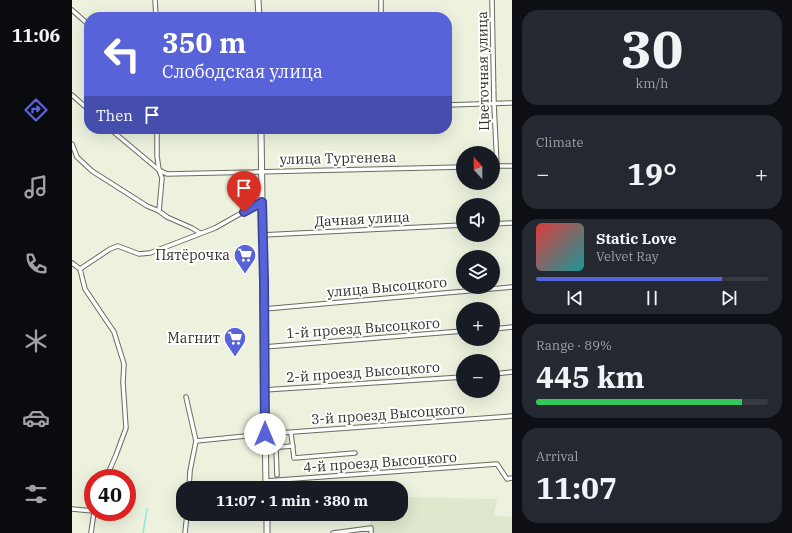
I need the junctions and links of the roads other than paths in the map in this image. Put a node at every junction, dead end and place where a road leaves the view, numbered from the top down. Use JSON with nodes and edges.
{"nodes":[{"id":1,"x":156,"y":0,"type":"edge"},
{"id":2,"x":258,"y":0,"type":"edge"},
{"id":3,"x":381,"y":0,"type":"edge"},
{"id":4,"x":492,"y":0,"type":"edge"},
{"id":5,"x":72,"y":10,"type":"edge"},
{"id":6,"x":156,"y":12,"type":"edge"},
{"id":7,"x":259,"y":12,"type":"edge"},
{"id":8,"x":381,"y":12,"type":"edge"},
{"id":9,"x":84,"y":21,"type":"edge"},
{"id":10,"x":72,"y":95,"type":"edge"},
{"id":11,"x":512,"y":103,"type":"edge"},
{"id":12,"x":494,"y":104,"type":"junction"},
{"id":13,"x":452,"y":105,"type":"edge"},
{"id":14,"x":84,"y":106,"type":"edge"},
{"id":15,"x":116,"y":134,"type":"edge"},
{"id":16,"x":157,"y":134,"type":"edge"},
{"id":17,"x":261,"y":134,"type":"edge"},
{"id":18,"x":72,"y":144,"type":"edge"},
{"id":19,"x":495,"y":146,"type":"edge"},
{"id":20,"x":456,"y":166,"type":"edge"},
{"id":21,"x":500,"y":166,"type":"edge"},
{"id":22,"x":512,"y":166,"type":"edge"},
{"id":23,"x":159,"y":170,"type":"junction"},
{"id":24,"x":262,"y":171,"type":"junction"},
{"id":25,"x":262,"y":202,"type":"junction"},
{"id":26,"x":159,"y":210,"type":"junction"},
{"id":27,"x":512,"y":223,"type":"edge"},
{"id":28,"x":500,"y":224,"type":"edge"},
{"id":29,"x":456,"y":225,"type":"edge"},
{"id":30,"x":200,"y":233,"type":"junction"},
{"id":31,"x":262,"y":235,"type":"junction"},
{"id":32,"x":72,"y":264,"type":"edge"},
{"id":33,"x":80,"y":269,"type":"junction"},
{"id":34,"x":512,"y":287,"type":"edge"},
{"id":35,"x":264,"y":309,"type":"junction"},
{"id":36,"x":512,"y":327,"type":"edge"},
{"id":37,"x":500,"y":328,"type":"edge"},
{"id":38,"x":456,"y":332,"type":"edge"},
{"id":39,"x":264,"y":347,"type":"junction"},
{"id":40,"x":512,"y":372,"type":"edge"},
{"id":41,"x":500,"y":373,"type":"edge"},
{"id":42,"x":456,"y":377,"type":"edge"},
{"id":43,"x":264,"y":390,"type":"junction"},
{"id":44,"x":186,"y":397,"type":"dead end"},
{"id":45,"x":512,"y":416,"type":"edge"},
{"id":46,"x":291,"y":433,"type":"junction"},
{"id":47,"x":265,"y":434,"type":"junction"},
{"id":48,"x":196,"y":441,"type":"junction"},
{"id":49,"x":293,"y":446,"type":"junction"},
{"id":50,"x":355,"y":454,"type":"dead end"},
{"id":51,"x":110,"y":469,"type":"edge"},
{"id":52,"x":277,"y":475,"type":"dead end"},
{"id":53,"x":512,"y":478,"type":"edge"},
{"id":54,"x":189,"y":481,"type":"edge"},
{"id":55,"x":266,"y":481,"type":"edge"},
{"id":56,"x":279,"y":481,"type":"edge"},
{"id":57,"x":72,"y":509,"type":"edge"},
{"id":58,"x":84,"y":511,"type":"edge"},
{"id":59,"x":93,"y":521,"type":"edge"},
{"id":60,"x":186,"y":521,"type":"edge"},
{"id":61,"x":267,"y":521,"type":"edge"},
{"id":62,"x":91,"y":533,"type":"edge"},
{"id":63,"x":185,"y":533,"type":"edge"},
{"id":64,"x":267,"y":533,"type":"edge"},
{"id":65,"x":333,"y":533,"type":"edge"},
{"id":66,"x":371,"y":533,"type":"edge"}],
"edges":[{"from":1,"to":6,"type":"street"},
{"from":2,"to":7,"type":"street"},
{"from":3,"to":8,"type":"street"},
{"from":4,"to":12,"type":"street","name":"Цветочная улица"},
{"from":5,"to":9,"type":"street"},
{"from":10,"to":14,"type":"street"},
{"from":11,"to":12,"type":"street"},
{"from":12,"to":13,"type":"street"},
{"from":12,"to":19,"type":"street","name":"Цветочная улица"},
{"from":15,"to":23,"type":"street","name":"улица Тургенева"},
{"from":16,"to":23,"type":"street"},
{"from":17,"to":24,"type":"street"},
{"from":18,"to":26,"type":"street"},
{"from":20,"to":24,"type":"street","name":"улица Тургенева"},
{"from":21,"to":22,"type":"street"},
{"from":23,"to":24,"type":"street","name":"улица Тургенева"},
{"from":23,"to":26,"type":"street"},
{"from":24,"to":25,"type":"street"},
{"from":25,"to":30,"type":"street"},
{"from":25,"to":31,"type":"street"},
{"from":26,"to":30,"type":"street"},
{"from":27,"to":28,"type":"street"},
{"from":29,"to":31,"type":"street","name":"Дачная улица"},
{"from":30,"to":33,"type":"street"},
{"from":31,"to":35,"type":"street"},
{"from":32,"to":33,"type":"street"},
{"from":33,"to":51,"type":"street"},
{"from":34,"to":35,"type":"street","name":"улица Высоцкого"},
{"from":35,"to":39,"type":"street"},
{"from":36,"to":37,"type":"street"},
{"from":38,"to":39,"type":"street","name":"1-й проезд Высоцкого"},
{"from":39,"to":43,"type":"street"},
{"from":40,"to":41,"type":"street"},
{"from":42,"to":43,"type":"street","name":"2-й проезд Высоцкого"},
{"from":43,"to":47,"type":"street"},
{"from":44,"to":48,"type":"street"},
{"from":45,"to":46,"type":"street","name":"3-й проезд Высоцкого"},
{"from":46,"to":47,"type":"street","name":"3-й проезд Высоцкого"},
{"from":46,"to":49,"type":"street"},
{"from":47,"to":48,"type":"street","name":"3-й проезд Высоцкого"},
{"from":47,"to":55,"type":"street"},
{"from":48,"to":54,"type":"street"},
{"from":49,"to":50,"type":"street"},
{"from":49,"to":52,"type":"street"},
{"from":53,"to":56,"type":"street","name":"4-й проезд Высоцкого"},
{"from":57,"to":58,"type":"street"},
{"from":59,"to":62,"type":"street"},
{"from":60,"to":63,"type":"street"},
{"from":61,"to":64,"type":"street"},
{"from":65,"to":66,"type":"street"}]}
